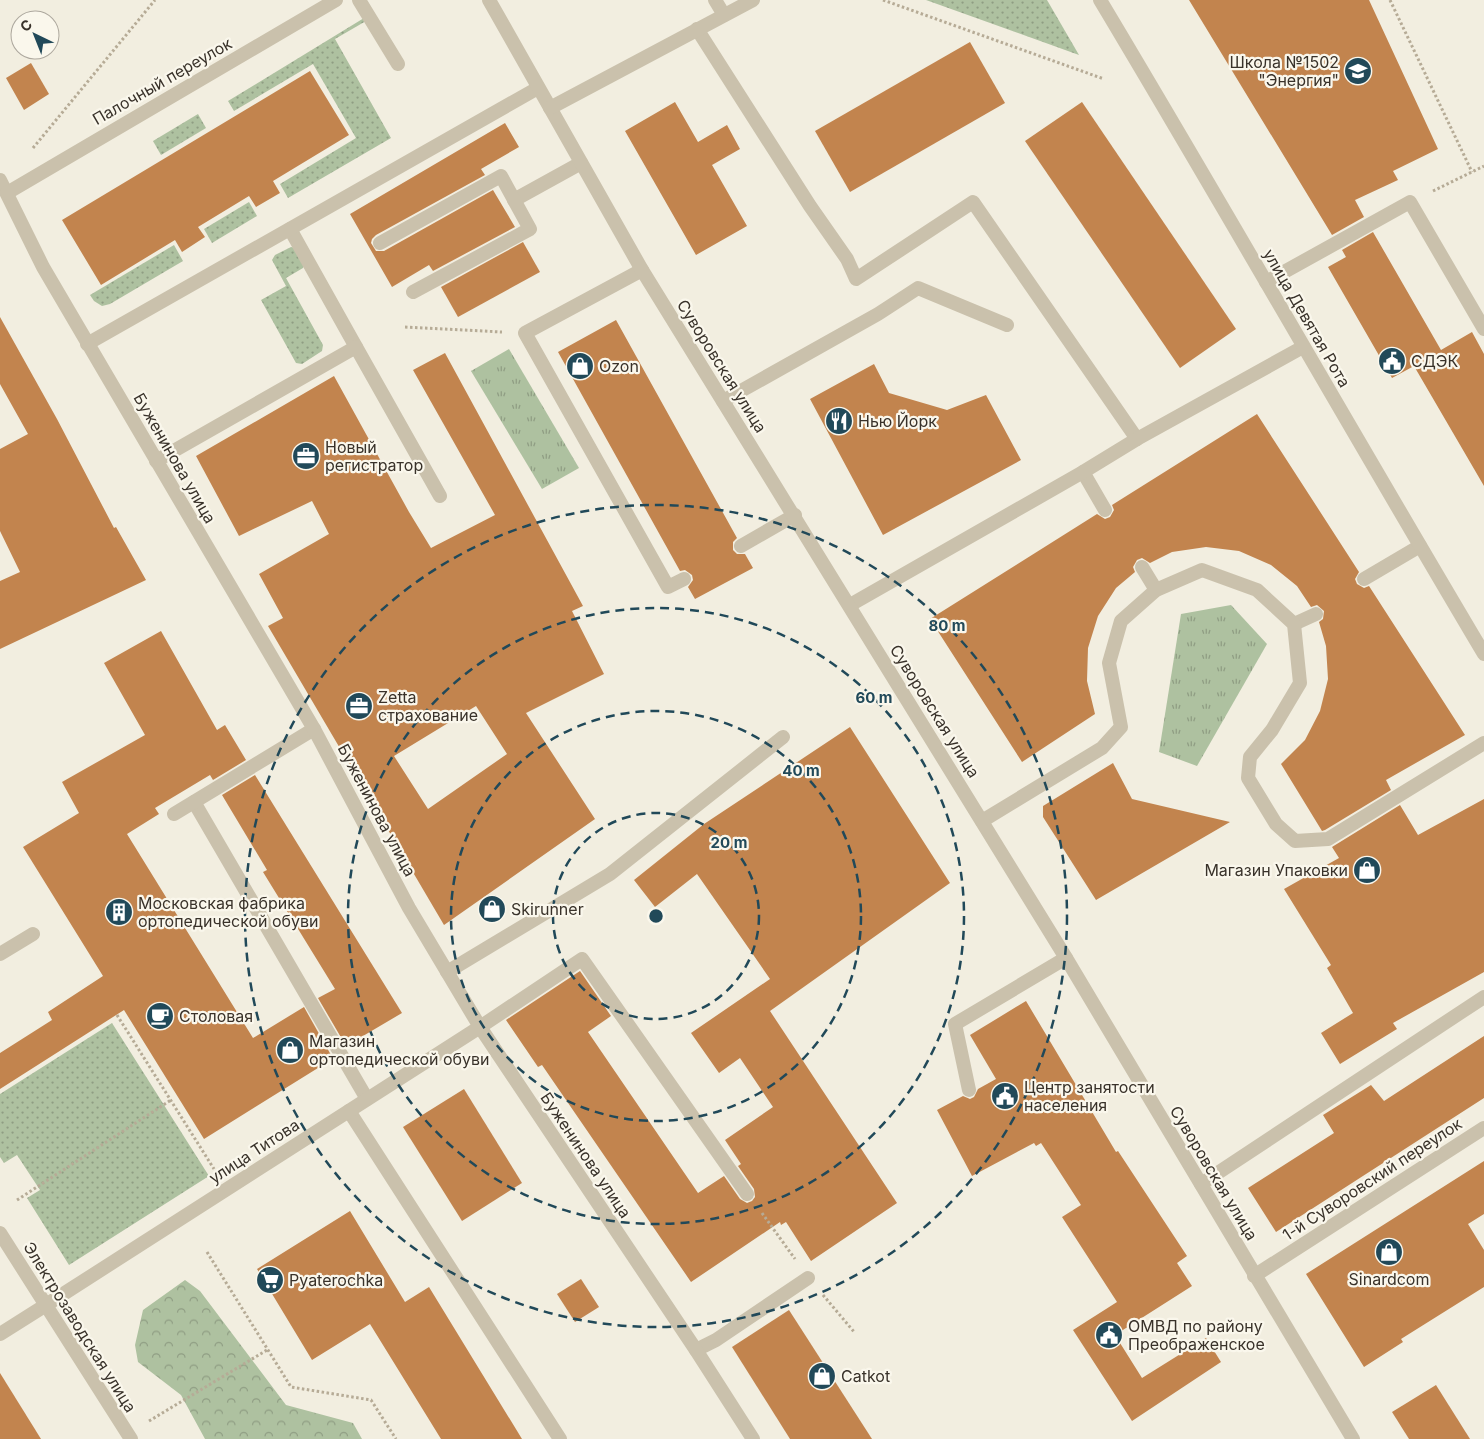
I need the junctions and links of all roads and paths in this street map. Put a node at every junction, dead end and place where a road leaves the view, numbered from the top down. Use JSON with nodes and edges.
{"nodes":[{"id":1,"x":155,"y":0,"type":"edge"},
{"id":2,"x":336,"y":0,"type":"edge"},
{"id":3,"x":359,"y":0,"type":"edge"},
{"id":4,"x":489,"y":0,"type":"edge"},
{"id":5,"x":715,"y":0,"type":"edge"},
{"id":6,"x":753,"y":0,"type":"edge"},
{"id":7,"x":883,"y":0,"type":"edge"},
{"id":8,"x":1100,"y":0,"type":"edge"},
{"id":9,"x":1390,"y":0,"type":"edge"},
{"id":10,"x":724,"y":15,"type":"junction"},
{"id":11,"x":697,"y":29,"type":"junction"},
{"id":12,"x":398,"y":64,"type":"dead end"},
{"id":13,"x":1104,"y":79,"type":"dead end"},
{"id":14,"x":538,"y":88,"type":"junction"},
{"id":15,"x":550,"y":108,"type":"junction"},
{"id":16,"x":28,"y":154,"type":"dead end"},
{"id":17,"x":581,"y":163,"type":"junction"},
{"id":18,"x":1484,"y":166,"type":"edge"},
{"id":19,"x":1472,"y":172,"type":"junction"},
{"id":20,"x":0,"y":180,"type":"edge"},
{"id":21,"x":7,"y":193,"type":"junction"},
{"id":22,"x":514,"y":200,"type":"junction"},
{"id":23,"x":1410,"y":202,"type":"junction"},
{"id":24,"x":290,"y":229,"type":"junction"},
{"id":25,"x":380,"y":243,"type":"dead end"},
{"id":26,"x":642,"y":270,"type":"junction"},
{"id":27,"x":1266,"y":282,"type":"junction"},
{"id":28,"x":413,"y":292,"type":"dead end"},
{"id":29,"x":1007,"y":325,"type":"dead end"},
{"id":30,"x":405,"y":327,"type":"dead end"},
{"id":31,"x":1484,"y":329,"type":"edge"},
{"id":32,"x":525,"y":333,"type":"junction"},
{"id":33,"x":87,"y":344,"type":"junction"},
{"id":34,"x":356,"y":347,"type":"junction"},
{"id":35,"x":1303,"y":347,"type":"junction"},
{"id":36,"x":723,"y":401,"type":"junction"},
{"id":37,"x":1137,"y":439,"type":"junction"},
{"id":38,"x":156,"y":461,"type":"junction"},
{"id":39,"x":1083,"y":472,"type":"junction"},
{"id":40,"x":440,"y":496,"type":"dead end"},
{"id":41,"x":1105,"y":510,"type":"dead end"},
{"id":42,"x":794,"y":515,"type":"junction"},
{"id":43,"x":741,"y":546,"type":"dead end"},
{"id":44,"x":1420,"y":546,"type":"junction"},
{"id":45,"x":1142,"y":567,"type":"dead end"},
{"id":46,"x":684,"y":579,"type":"dead end"},
{"id":47,"x":1364,"y":579,"type":"dead end"},
{"id":48,"x":1156,"y":590,"type":"junction"},
{"id":49,"x":850,"y":604,"type":"junction"},
{"id":50,"x":1316,"y":614,"type":"dead end"},
{"id":51,"x":1294,"y":624,"type":"junction"},
{"id":52,"x":1484,"y":654,"type":"edge"},
{"id":53,"x":314,"y":729,"type":"junction"},
{"id":54,"x":783,"y":737,"type":"dead end"},
{"id":55,"x":1484,"y":743,"type":"edge"},
{"id":56,"x":194,"y":802,"type":"junction"},
{"id":57,"x":174,"y":814,"type":"dead end"},
{"id":58,"x":982,"y":820,"type":"junction"},
{"id":59,"x":33,"y":934,"type":"dead end"},
{"id":60,"x":0,"y":954,"type":"edge"},
{"id":61,"x":1066,"y":958,"type":"junction"},
{"id":62,"x":447,"y":972,"type":"junction"},
{"id":63,"x":1484,"y":997,"type":"edge"},
{"id":64,"x":117,"y":1015,"type":"dead end"},
{"id":65,"x":480,"y":1026,"type":"junction"},
{"id":66,"x":969,"y":1090,"type":"dead end"},
{"id":67,"x":367,"y":1099,"type":"junction"},
{"id":68,"x":171,"y":1100,"type":"junction"},
{"id":69,"x":349,"y":1111,"type":"junction"},
{"id":70,"x":1484,"y":1128,"type":"edge"},
{"id":71,"x":1200,"y":1184,"type":"junction"},
{"id":72,"x":227,"y":1190,"type":"junction"},
{"id":73,"x":748,"y":1194,"type":"joint"},
{"id":74,"x":16,"y":1200,"type":"dead end"},
{"id":75,"x":0,"y":1233,"type":"edge"},
{"id":76,"x":207,"y":1252,"type":"dead end"},
{"id":77,"x":1254,"y":1276,"type":"junction"},
{"id":78,"x":808,"y":1278,"type":"junction"},
{"id":79,"x":46,"y":1306,"type":"junction"},
{"id":80,"x":855,"y":1333,"type":"dead end"},
{"id":81,"x":0,"y":1334,"type":"edge"},
{"id":82,"x":267,"y":1350,"type":"junction"},
{"id":83,"x":696,"y":1350,"type":"junction"},
{"id":84,"x":145,"y":1423,"type":"dead end"},
{"id":85,"x":130,"y":1439,"type":"edge"},
{"id":86,"x":396,"y":1439,"type":"edge"},
{"id":87,"x":560,"y":1439,"type":"edge"},
{"id":88,"x":753,"y":1439,"type":"edge"},
{"id":89,"x":1353,"y":1439,"type":"edge"}],
"edges":[{"from":1,"to":16,"type":"path"},
{"from":2,"to":21,"type":"street","name":"Палочный переулок"},
{"from":3,"to":12,"type":"street"},
{"from":4,"to":14,"type":"street","name":"Суворовская улица"},
{"from":5,"to":10,"type":"street"},
{"from":6,"to":10,"type":"street"},
{"from":7,"to":13,"type":"path"},
{"from":8,"to":27,"type":"street","name":"улица Девятая Рота"},
{"from":9,"to":19,"type":"path"},
{"from":10,"to":11,"type":"street"},
{"from":11,"to":15,"type":"street"},
{"from":11,"to":37,"type":"street"},
{"from":14,"to":15,"type":"street","name":"Суворовская улица"},
{"from":14,"to":24,"type":"street"},
{"from":15,"to":17,"type":"street","name":"Суворовская улица"},
{"from":17,"to":22,"type":"street"},
{"from":17,"to":26,"type":"street","name":"Суворовская улица"},
{"from":18,"to":19,"type":"path"},
{"from":19,"to":23,"type":"path"},
{"from":20,"to":21,"type":"street","name":"Буженинова улица"},
{"from":21,"to":33,"type":"street","name":"Буженинова улица"},
{"from":22,"to":25,"type":"street"},
{"from":22,"to":28,"type":"street"},
{"from":23,"to":27,"type":"street"},
{"from":23,"to":31,"type":"street"},
{"from":24,"to":33,"type":"street"},
{"from":24,"to":34,"type":"street"},
{"from":26,"to":32,"type":"street"},
{"from":26,"to":36,"type":"street","name":"Суворовская улица"},
{"from":27,"to":35,"type":"street","name":"улица Девятая Рота"},
{"from":29,"to":36,"type":"street"},
{"from":30,"to":32,"type":"path"},
{"from":32,"to":46,"type":"street"},
{"from":33,"to":38,"type":"street","name":"Буженинова улица"},
{"from":34,"to":38,"type":"street"},
{"from":34,"to":40,"type":"street"},
{"from":35,"to":37,"type":"street"},
{"from":35,"to":44,"type":"street","name":"улица Девятая Рота"},
{"from":36,"to":42,"type":"street","name":"Суворовская улица"},
{"from":37,"to":39,"type":"street"},
{"from":38,"to":53,"type":"street","name":"Буженинова улица"},
{"from":39,"to":41,"type":"street"},
{"from":39,"to":49,"type":"street"},
{"from":42,"to":43,"type":"street"},
{"from":42,"to":49,"type":"street","name":"Суворовская улица"},
{"from":44,"to":47,"type":"street"},
{"from":44,"to":52,"type":"street","name":"улица Девятая Рота"},
{"from":45,"to":48,"type":"street"},
{"from":48,"to":51,"type":"street"},
{"from":48,"to":58,"type":"street"},
{"from":49,"to":58,"type":"street","name":"Суворовская улица"},
{"from":50,"to":51,"type":"street"},
{"from":51,"to":55,"type":"street"},
{"from":53,"to":56,"type":"street"},
{"from":53,"to":62,"type":"street","name":"Буженинова улица"},
{"from":54,"to":62,"type":"street"},
{"from":56,"to":57,"type":"street"},
{"from":56,"to":67,"type":"street"},
{"from":58,"to":61,"type":"street","name":"Суворовская улица"},
{"from":59,"to":60,"type":"street"},
{"from":61,"to":66,"type":"street"},
{"from":61,"to":71,"type":"street","name":"Суворовская улица"},
{"from":62,"to":65,"type":"street","name":"Буженинова улица"},
{"from":63,"to":71,"type":"street"},
{"from":64,"to":68,"type":"path"},
{"from":65,"to":67,"type":"street","name":"улица Титова"},
{"from":65,"to":73,"type":"street","name":"улица Титова"},
{"from":65,"to":83,"type":"street","name":"Буженинова улица"},
{"from":67,"to":69,"type":"street","name":"улица Титова"},
{"from":68,"to":72,"type":"path"},
{"from":68,"to":74,"type":"path"},
{"from":69,"to":72,"type":"street","name":"улица Титова"},
{"from":69,"to":87,"type":"street"},
{"from":70,"to":77,"type":"street","name":"1-й Суворовский переулок"},
{"from":71,"to":77,"type":"street","name":"Суворовская улица"},
{"from":72,"to":79,"type":"street","name":"улица Титова"},
{"from":73,"to":78,"type":"path"},
{"from":75,"to":79,"type":"street","name":"Электрозаводская улица"},
{"from":76,"to":82,"type":"path"},
{"from":77,"to":89,"type":"street","name":"Суворовская улица"},
{"from":78,"to":80,"type":"path"},
{"from":78,"to":83,"type":"street"},
{"from":79,"to":81,"type":"street","name":"улица Титова"},
{"from":79,"to":85,"type":"street","name":"Электрозаводская улица"},
{"from":82,"to":84,"type":"path"},
{"from":82,"to":86,"type":"path"},
{"from":83,"to":88,"type":"street","name":"Буженинова улица"}]}
